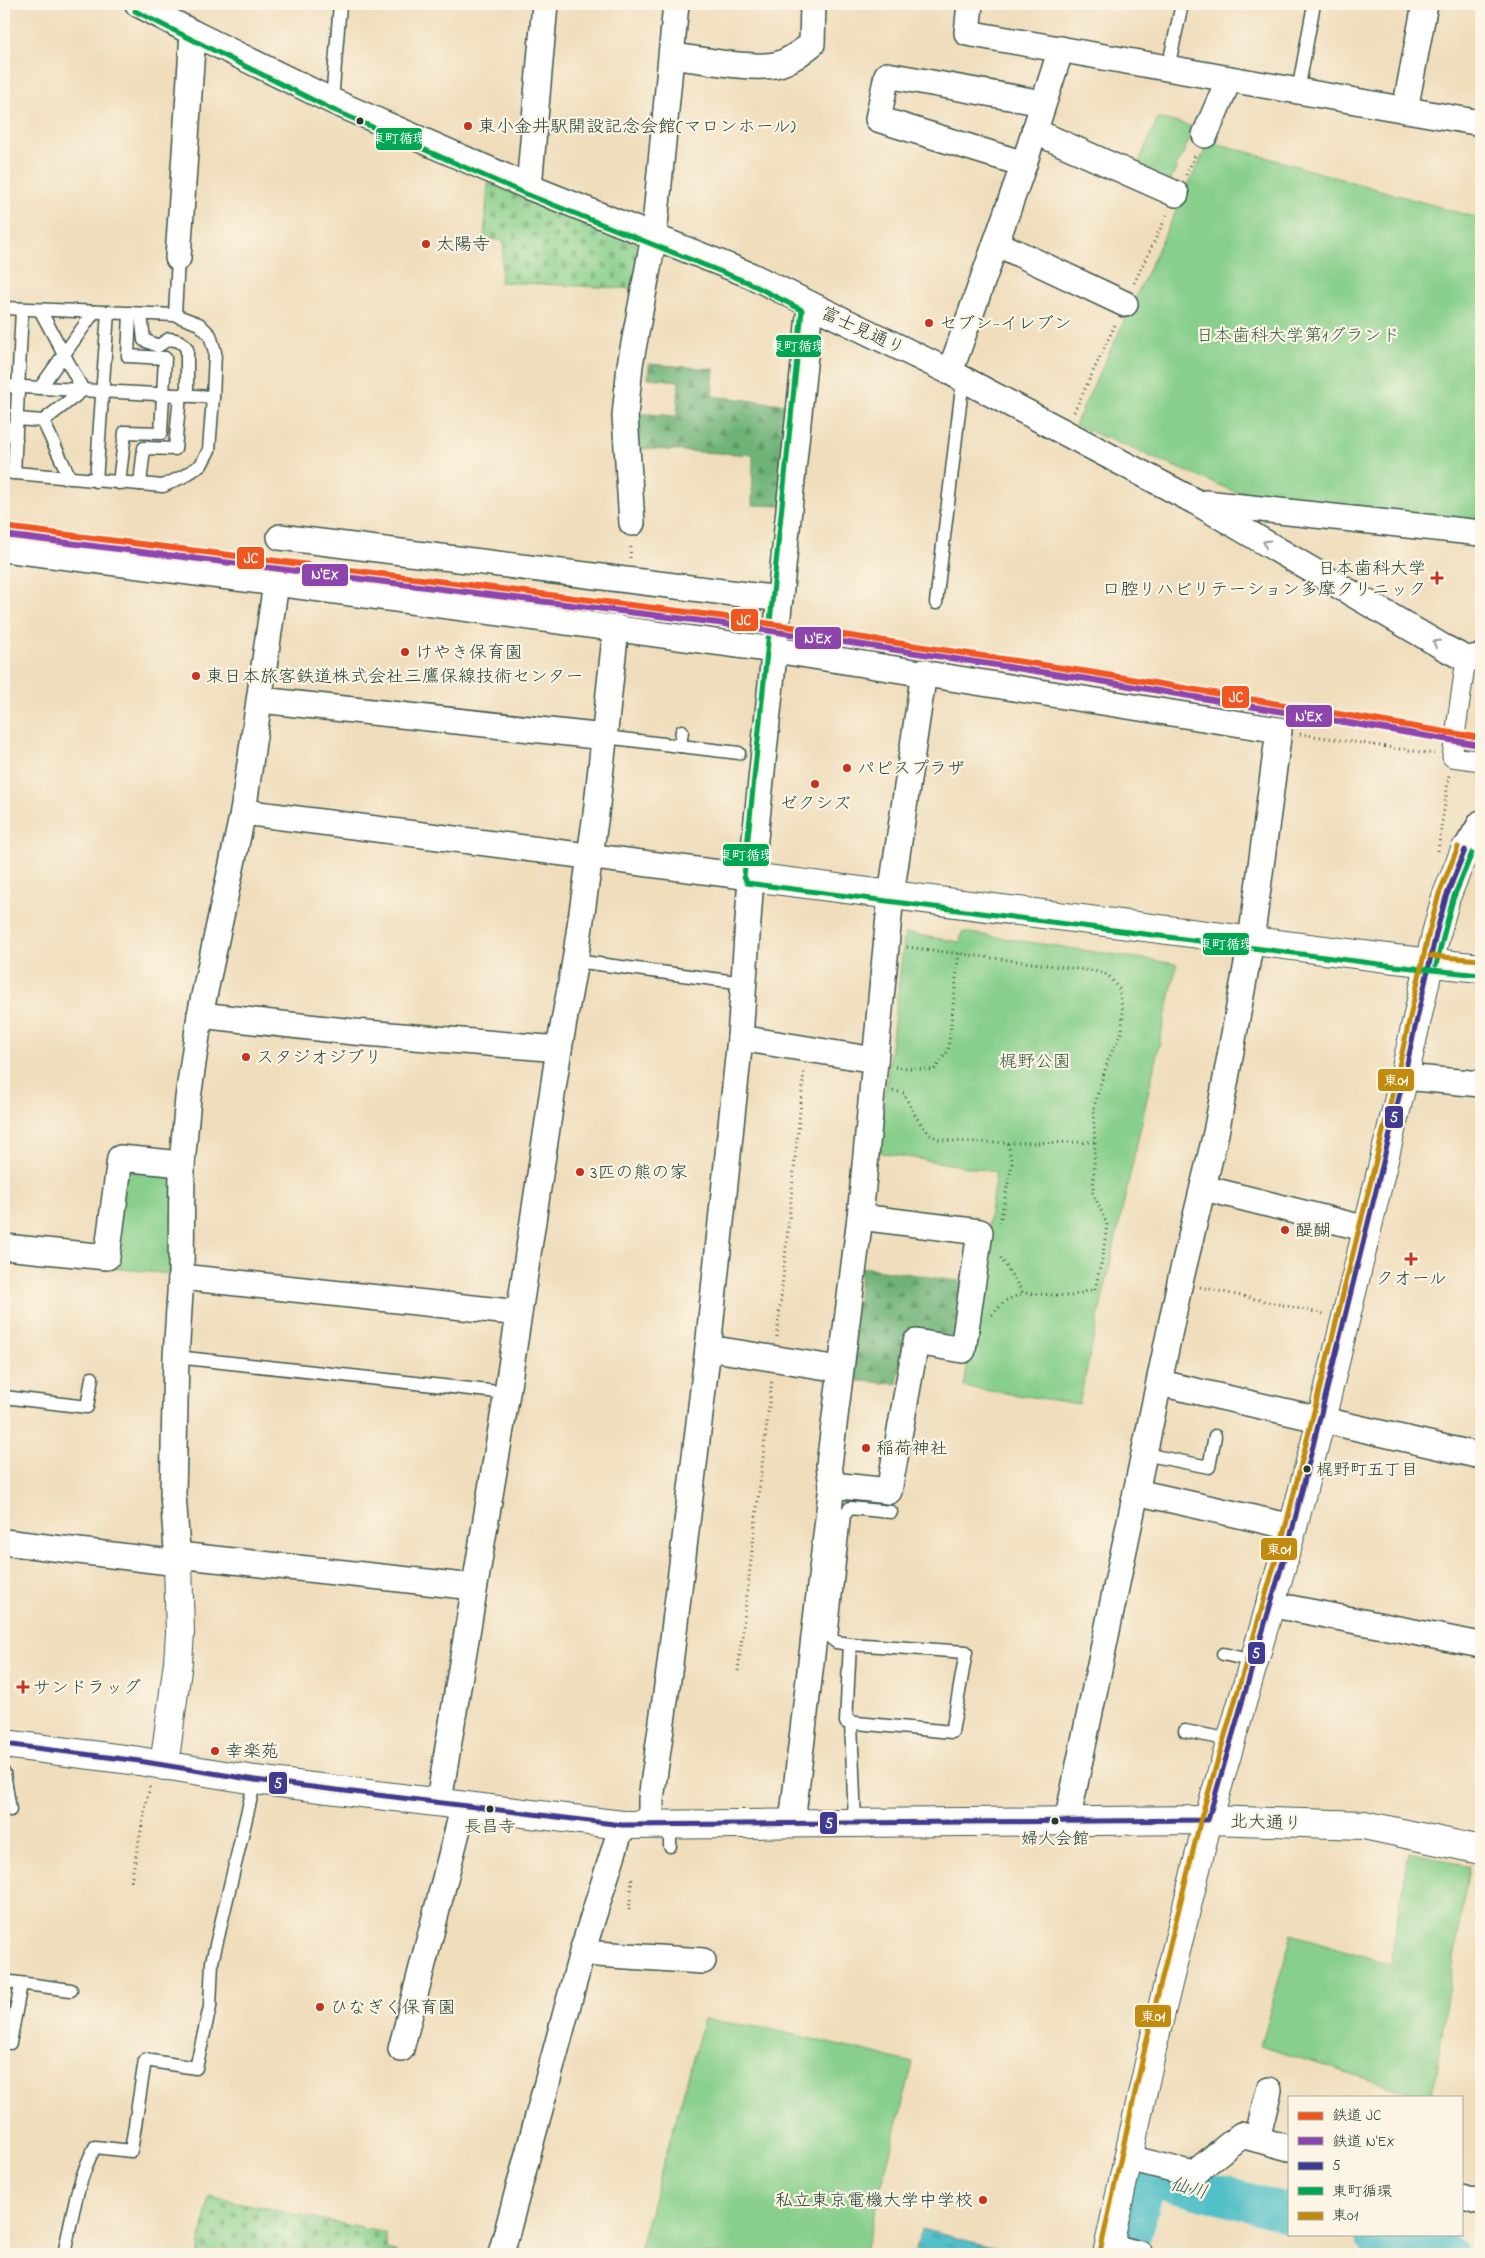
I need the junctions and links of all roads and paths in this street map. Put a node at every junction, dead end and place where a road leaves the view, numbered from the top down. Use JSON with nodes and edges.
{"nodes":[{"id":1,"x":340,"y":4,"type":"edge"},
{"id":2,"x":545,"y":4,"type":"edge"},
{"id":3,"x":676,"y":4,"type":"edge"},
{"id":4,"x":813,"y":4,"type":"edge"},
{"id":5,"x":970,"y":4,"type":"edge"},
{"id":6,"x":1182,"y":4,"type":"edge"},
{"id":7,"x":1314,"y":4,"type":"edge"},
{"id":8,"x":1426,"y":4,"type":"edge"},
{"id":9,"x":153,"y":7,"type":"edge"},
{"id":10,"x":193,"y":33,"type":"junction"},
{"id":11,"x":1061,"y":49,"type":"junction"},
{"id":12,"x":672,"y":56,"type":"junction"},
{"id":13,"x":1168,"y":68,"type":"junction"},
{"id":14,"x":1229,"y":79,"type":"junction"},
{"id":15,"x":1298,"y":91,"type":"junction"},
{"id":16,"x":332,"y":101,"type":"junction"},
{"id":17,"x":1043,"y":103,"type":"junction"},
{"id":18,"x":1405,"y":110,"type":"junction"},
{"id":19,"x":1481,"y":123,"type":"edge"},
{"id":20,"x":1034,"y":131,"type":"junction"},
{"id":21,"x":1204,"y":135,"type":"dead end"},
{"id":22,"x":1024,"y":164,"type":"junction"},
{"id":23,"x":529,"y":187,"type":"junction"},
{"id":24,"x":1176,"y":194,"type":"dead end"},
{"id":25,"x":654,"y":236,"type":"junction"},
{"id":26,"x":996,"y":243,"type":"junction"},
{"id":27,"x":178,"y":258,"type":"joint"},
{"id":28,"x":1124,"y":304,"type":"dead end"},
{"id":29,"x":810,"y":306,"type":"junction"},
{"id":30,"x":4,"y":308,"type":"edge"},
{"id":31,"x":22,"y":308,"type":"junction"},
{"id":32,"x":40,"y":310,"type":"junction"},
{"id":33,"x":94,"y":312,"type":"junction"},
{"id":34,"x":108,"y":312,"type":"junction"},
{"id":35,"x":135,"y":314,"type":"junction"},
{"id":36,"x":175,"y":315,"type":"junction"},
{"id":37,"x":64,"y":352,"type":"junction"},
{"id":38,"x":957,"y":376,"type":"junction"},
{"id":39,"x":4,"y":386,"type":"edge"},
{"id":40,"x":18,"y":387,"type":"junction"},
{"id":41,"x":40,"y":388,"type":"junction"},
{"id":42,"x":83,"y":390,"type":"junction"},
{"id":43,"x":101,"y":391,"type":"junction"},
{"id":44,"x":164,"y":394,"type":"junction"},
{"id":45,"x":183,"y":395,"type":"junction"},
{"id":46,"x":213,"y":397,"type":"junction"},
{"id":47,"x":17,"y":419,"type":"junction"},
{"id":48,"x":43,"y":421,"type":"junction"},
{"id":49,"x":4,"y":424,"type":"edge"},
{"id":50,"x":16,"y":440,"type":"junction"},
{"id":51,"x":9,"y":473,"type":"edge"},
{"id":52,"x":70,"y":478,"type":"junction"},
{"id":53,"x":96,"y":480,"type":"junction"},
{"id":54,"x":119,"y":482,"type":"junction"},
{"id":55,"x":140,"y":484,"type":"junction"},
{"id":56,"x":1196,"y":502,"type":"junction"},
{"id":57,"x":632,"y":523,"type":"joint"},
{"id":58,"x":1481,"y":533,"type":"edge"},
{"id":59,"x":280,"y":537,"type":"dead end"},
{"id":60,"x":4,"y":549,"type":"edge"},
{"id":61,"x":629,"y":581,"type":"junction"},
{"id":62,"x":276,"y":583,"type":"junction"},
{"id":63,"x":780,"y":599,"type":"junction"},
{"id":64,"x":936,"y":603,"type":"dead end"},
{"id":65,"x":616,"y":628,"type":"junction"},
{"id":66,"x":775,"y":650,"type":"junction"},
{"id":67,"x":1474,"y":658,"type":"edge"},
{"id":68,"x":924,"y":672,"type":"junction"},
{"id":69,"x":260,"y":700,"type":"junction"},
{"id":70,"x":1279,"y":730,"type":"junction"},
{"id":71,"x":682,"y":731,"type":"dead end"},
{"id":72,"x":605,"y":738,"type":"junction"},
{"id":73,"x":680,"y":746,"type":"junction"},
{"id":74,"x":739,"y":753,"type":"dead end"},
{"id":75,"x":1452,"y":757,"type":"junction"},
{"id":76,"x":1481,"y":761,"type":"edge"},
{"id":77,"x":243,"y":812,"type":"junction"},
{"id":78,"x":1481,"y":823,"type":"edge"},
{"id":79,"x":1473,"y":848,"type":"edge"},
{"id":80,"x":590,"y":855,"type":"junction"},
{"id":81,"x":1437,"y":856,"type":"dead end"},
{"id":82,"x":751,"y":877,"type":"junction"},
{"id":83,"x":891,"y":895,"type":"junction"},
{"id":84,"x":1251,"y":941,"type":"junction"},
{"id":85,"x":904,"y":946,"type":"dead end"},
{"id":86,"x":960,"y":952,"type":"junction"},
{"id":87,"x":575,"y":961,"type":"junction"},
{"id":88,"x":1429,"y":963,"type":"junction"},
{"id":89,"x":1481,"y":968,"type":"edge"},
{"id":90,"x":744,"y":983,"type":"junction"},
{"id":91,"x":200,"y":1015,"type":"junction"},
{"id":92,"x":740,"y":1038,"type":"junction"},
{"id":93,"x":559,"y":1049,"type":"junction"},
{"id":94,"x":882,"y":1063,"type":"junction"},
{"id":95,"x":1404,"y":1077,"type":"junction"},
{"id":96,"x":1481,"y":1084,"type":"edge"},
{"id":97,"x":872,"y":1087,"type":"junction"},
{"id":98,"x":1095,"y":1142,"type":"junction"},
{"id":99,"x":1008,"y":1143,"type":"junction"},
{"id":100,"x":182,"y":1164,"type":"junction"},
{"id":101,"x":1204,"y":1188,"type":"junction"},
{"id":102,"x":860,"y":1217,"type":"junction"},
{"id":103,"x":1368,"y":1229,"type":"junction"},
{"id":104,"x":999,"y":1231,"type":"dead end"},
{"id":105,"x":4,"y":1247,"type":"edge"},
{"id":106,"x":996,"y":1250,"type":"dead end"},
{"id":107,"x":181,"y":1277,"type":"junction"},
{"id":108,"x":1180,"y":1282,"type":"junction"},
{"id":109,"x":1023,"y":1293,"type":"junction"},
{"id":110,"x":520,"y":1313,"type":"junction"},
{"id":111,"x":1346,"y":1319,"type":"junction"},
{"id":112,"x":988,"y":1320,"type":"dead end"},
{"id":113,"x":708,"y":1348,"type":"junction"},
{"id":114,"x":176,"y":1357,"type":"junction"},
{"id":115,"x":839,"y":1369,"type":"junction"},
{"id":116,"x":92,"y":1378,"type":"dead end"},
{"id":117,"x":1160,"y":1383,"type":"junction"},
{"id":118,"x":507,"y":1393,"type":"junction"},
{"id":119,"x":4,"y":1397,"type":"edge"},
{"id":120,"x":1321,"y":1420,"type":"junction"},
{"id":121,"x":1215,"y":1436,"type":"dead end"},
{"id":122,"x":1144,"y":1454,"type":"junction"},
{"id":123,"x":1481,"y":1456,"type":"edge"},
{"id":124,"x":832,"y":1485,"type":"junction"},
{"id":125,"x":1136,"y":1492,"type":"junction"},
{"id":126,"x":891,"y":1512,"type":"dead end"},
{"id":127,"x":1293,"y":1526,"type":"junction"},
{"id":128,"x":4,"y":1542,"type":"edge"},
{"id":129,"x":178,"y":1559,"type":"junction"},
{"id":130,"x":474,"y":1587,"type":"junction"},
{"id":131,"x":1269,"y":1604,"type":"junction"},
{"id":132,"x":742,"y":1639,"type":"dead end"},
{"id":133,"x":850,"y":1644,"type":"junction"},
{"id":134,"x":1481,"y":1645,"type":"edge"},
{"id":135,"x":1223,"y":1654,"type":"dead end"},
{"id":136,"x":1254,"y":1661,"type":"junction"},
{"id":137,"x":738,"y":1671,"type":"dead end"},
{"id":138,"x":851,"y":1722,"type":"junction"},
{"id":139,"x":1185,"y":1732,"type":"dead end"},
{"id":140,"x":1231,"y":1740,"type":"junction"},
{"id":141,"x":4,"y":1746,"type":"edge"},
{"id":142,"x":164,"y":1766,"type":"junction"},
{"id":143,"x":4,"y":1773,"type":"edge"},
{"id":144,"x":255,"y":1780,"type":"junction"},
{"id":145,"x":452,"y":1803,"type":"junction"},
{"id":146,"x":10,"y":1810,"type":"dead end"},
{"id":147,"x":1208,"y":1820,"type":"junction"},
{"id":148,"x":855,"y":1822,"type":"junction"},
{"id":149,"x":1067,"y":1822,"type":"junction"},
{"id":150,"x":792,"y":1823,"type":"junction"},
{"id":151,"x":622,"y":1825,"type":"junction"},
{"id":152,"x":664,"y":1832,"type":"junction"},
{"id":153,"x":1481,"y":1850,"type":"edge"},
{"id":154,"x":620,"y":1876,"type":"junction"},
{"id":155,"x":130,"y":1881,"type":"dead end"},
{"id":156,"x":629,"y":1910,"type":"dead end"},
{"id":157,"x":583,"y":1949,"type":"junction"},
{"id":158,"x":703,"y":1961,"type":"dead end"},
{"id":159,"x":4,"y":1981,"type":"edge"},
{"id":160,"x":21,"y":1984,"type":"junction"},
{"id":161,"x":71,"y":1990,"type":"dead end"},
{"id":162,"x":10,"y":2043,"type":"dead end"},
{"id":163,"x":401,"y":2049,"type":"dead end"},
{"id":164,"x":1269,"y":2090,"type":"dead end"},
{"id":165,"x":1257,"y":2139,"type":"junction"},
{"id":166,"x":1288,"y":2148,"type":"edge"},
{"id":167,"x":1129,"y":2158,"type":"junction"},
{"id":168,"x":1462,"y":2197,"type":"edge"},
{"id":169,"x":1481,"y":2203,"type":"edge"},
{"id":170,"x":1108,"y":2250,"type":"edge"},
{"id":171,"x":64,"y":2254,"type":"edge"},
{"id":172,"x":501,"y":2254,"type":"edge"},
{"id":173,"x":1140,"y":2254,"type":"edge"}],
"edges":[{"from":1,"to":16,"type":"lane"},
{"from":2,"to":23,"type":"street"},
{"from":3,"to":12,"type":"street"},
{"from":4,"to":12,"type":"street"},
{"from":5,"to":11,"type":"street"},
{"from":6,"to":13,"type":"lane"},
{"from":7,"to":15,"type":"lane"},
{"from":8,"to":18,"type":"street"},
{"from":9,"to":10,"type":"street","name":"富士見通り"},
{"from":10,"to":16,"type":"street","name":"富士見通り"},
{"from":10,"to":27,"type":"street"},
{"from":11,"to":13,"type":"street"},
{"from":11,"to":17,"type":"street"},
{"from":12,"to":25,"type":"street"},
{"from":13,"to":14,"type":"street"},
{"from":14,"to":15,"type":"street"},
{"from":14,"to":21,"type":"street"},
{"from":15,"to":18,"type":"street"},
{"from":16,"to":23,"type":"street","name":"富士見通り"},
{"from":17,"to":20,"type":"street"},
{"from":17,"to":22,"type":"street"},
{"from":18,"to":19,"type":"street"},
{"from":20,"to":22,"type":"street"},
{"from":20,"to":24,"type":"street"},
{"from":22,"to":26,"type":"street"},
{"from":23,"to":25,"type":"street","name":"富士見通り"},
{"from":25,"to":29,"type":"street","name":"富士見通り"},
{"from":25,"to":57,"type":"street"},
{"from":26,"to":28,"type":"street"},
{"from":26,"to":38,"type":"street"},
{"from":27,"to":36,"type":"lane"},
{"from":29,"to":38,"type":"street","name":"富士見通り"},
{"from":29,"to":63,"type":"street"},
{"from":30,"to":31,"type":"lane"},
{"from":31,"to":32,"type":"lane"},
{"from":31,"to":40,"type":"lane"},
{"from":32,"to":33,"type":"lane"},
{"from":32,"to":37,"type":"lane"},
{"from":33,"to":34,"type":"lane"},
{"from":33,"to":37,"type":"lane"},
{"from":34,"to":35,"type":"lane"},
{"from":34,"to":43,"type":"lane"},
{"from":35,"to":36,"type":"lane"},
{"from":35,"to":44,"type":"lane"},
{"from":35,"to":45,"type":"lane"},
{"from":36,"to":46,"type":"lane"},
{"from":37,"to":41,"type":"lane"},
{"from":37,"to":42,"type":"lane"},
{"from":38,"to":56,"type":"street","name":"富士見通り"},
{"from":38,"to":64,"type":"lane"},
{"from":39,"to":40,"type":"lane"},
{"from":40,"to":41,"type":"lane"},
{"from":40,"to":47,"type":"lane"},
{"from":41,"to":42,"type":"lane"},
{"from":42,"to":43,"type":"lane"},
{"from":42,"to":48,"type":"lane"},
{"from":43,"to":44,"type":"lane"},
{"from":43,"to":53,"type":"lane"},
{"from":44,"to":45,"type":"lane"},
{"from":44,"to":54,"type":"lane"},
{"from":45,"to":46,"type":"lane"},
{"from":45,"to":55,"type":"lane"},
{"from":46,"to":55,"type":"lane"},
{"from":47,"to":48,"type":"lane"},
{"from":47,"to":50,"type":"lane"},
{"from":48,"to":52,"type":"lane"},
{"from":49,"to":50,"type":"lane"},
{"from":50,"to":51,"type":"lane"},
{"from":51,"to":52,"type":"lane"},
{"from":52,"to":53,"type":"lane"},
{"from":53,"to":54,"type":"lane"},
{"from":54,"to":55,"type":"lane"},
{"from":56,"to":58,"type":"street"},
{"from":67,"to":56,"type":"street","name":"富士見通り","one_way":true},
{"from":57,"to":61,"type":"path"},
{"from":59,"to":61,"type":"street"},
{"from":60,"to":62,"type":"street"},
{"from":61,"to":63,"type":"street"},
{"from":62,"to":65,"type":"street"},
{"from":62,"to":69,"type":"street"},
{"from":63,"to":66,"type":"street"},
{"from":65,"to":66,"type":"street"},
{"from":65,"to":72,"type":"street"},
{"from":66,"to":68,"type":"street"},
{"from":66,"to":82,"type":"street"},
{"from":67,"to":75,"type":"street"},
{"from":68,"to":70,"type":"street"},
{"from":68,"to":83,"type":"street"},
{"from":69,"to":72,"type":"street"},
{"from":69,"to":77,"type":"street"},
{"from":70,"to":75,"type":"path"},
{"from":70,"to":84,"type":"street"},
{"from":71,"to":73,"type":"lane"},
{"from":72,"to":73,"type":"lane"},
{"from":72,"to":80,"type":"street"},
{"from":73,"to":74,"type":"lane"},
{"from":75,"to":76,"type":"street"},
{"from":75,"to":81,"type":"path"},
{"from":77,"to":80,"type":"street"},
{"from":77,"to":91,"type":"street"},
{"from":78,"to":79,"type":"street"},
{"from":79,"to":88,"type":"street"},
{"from":80,"to":82,"type":"street"},
{"from":80,"to":87,"type":"street"},
{"from":82,"to":83,"type":"street"},
{"from":82,"to":90,"type":"street"},
{"from":83,"to":84,"type":"street"},
{"from":83,"to":94,"type":"street"},
{"from":84,"to":88,"type":"street"},
{"from":84,"to":101,"type":"street"},
{"from":85,"to":86,"type":"path"},
{"from":86,"to":94,"type":"path"},
{"from":86,"to":98,"type":"path"},
{"from":87,"to":90,"type":"lane"},
{"from":87,"to":93,"type":"street"},
{"from":88,"to":89,"type":"street"},
{"from":88,"to":95,"type":"street"},
{"from":90,"to":92,"type":"street"},
{"from":91,"to":93,"type":"street"},
{"from":91,"to":100,"type":"street"},
{"from":92,"to":94,"type":"street"},
{"from":92,"to":113,"type":"street"},
{"from":93,"to":110,"type":"street"},
{"from":94,"to":97,"type":"street"},
{"from":95,"to":96,"type":"street"},
{"from":95,"to":103,"type":"street"},
{"from":97,"to":99,"type":"path"},
{"from":97,"to":102,"type":"street"},
{"from":98,"to":99,"type":"path"},
{"from":98,"to":109,"type":"path"},
{"from":99,"to":104,"type":"path"},
{"from":100,"to":105,"type":"street"},
{"from":100,"to":107,"type":"street"},
{"from":101,"to":103,"type":"street"},
{"from":101,"to":108,"type":"street"},
{"from":102,"to":115,"type":"street"},
{"from":102,"to":124,"type":"street"},
{"from":103,"to":111,"type":"street"},
{"from":106,"to":109,"type":"path"},
{"from":107,"to":110,"type":"street"},
{"from":107,"to":114,"type":"street"},
{"from":108,"to":111,"type":"path"},
{"from":108,"to":117,"type":"street"},
{"from":109,"to":112,"type":"path"},
{"from":110,"to":118,"type":"street"},
{"from":111,"to":120,"type":"street"},
{"from":113,"to":115,"type":"street"},
{"from":113,"to":152,"type":"street"},
{"from":114,"to":118,"type":"lane"},
{"from":114,"to":129,"type":"street"},
{"from":115,"to":124,"type":"street"},
{"from":116,"to":119,"type":"lane"},
{"from":117,"to":120,"type":"street"},
{"from":117,"to":122,"type":"street"},
{"from":118,"to":130,"type":"street"},
{"from":120,"to":123,"type":"street"},
{"from":120,"to":127,"type":"street"},
{"from":121,"to":122,"type":"lane"},
{"from":122,"to":125,"type":"street"},
{"from":124,"to":150,"type":"street"},
{"from":125,"to":127,"type":"street"},
{"from":125,"to":149,"type":"street"},
{"from":126,"to":133,"type":"lane"},
{"from":127,"to":131,"type":"street"},
{"from":128,"to":129,"type":"street"},
{"from":129,"to":130,"type":"street"},
{"from":129,"to":142,"type":"street"},
{"from":130,"to":145,"type":"street"},
{"from":131,"to":134,"type":"street"},
{"from":131,"to":136,"type":"street"},
{"from":132,"to":137,"type":"path"},
{"from":133,"to":138,"type":"lane"},
{"from":133,"to":138,"type":"lane"},
{"from":135,"to":136,"type":"lane"},
{"from":136,"to":140,"type":"street"},
{"from":138,"to":148,"type":"lane"},
{"from":139,"to":140,"type":"lane"},
{"from":140,"to":147,"type":"street"},
{"from":141,"to":142,"type":"street","name":"北大通り"},
{"from":142,"to":144,"type":"street","name":"北大通り"},
{"from":142,"to":155,"type":"path"},
{"from":143,"to":146,"type":"lane"},
{"from":144,"to":145,"type":"street","name":"北大通り"},
{"from":144,"to":171,"type":"lane"},
{"from":145,"to":151,"type":"street","name":"北大通り"},
{"from":145,"to":163,"type":"street"},
{"from":147,"to":149,"type":"street","name":"北大通り"},
{"from":147,"to":153,"type":"street","name":"北大通り"},
{"from":147,"to":167,"type":"street"},
{"from":148,"to":149,"type":"street","name":"北大通り"},
{"from":148,"to":150,"type":"street","name":"北大通り"},
{"from":150,"to":152,"type":"street","name":"北大通り"},
{"from":151,"to":152,"type":"street","name":"北大通り"},
{"from":151,"to":154,"type":"street"},
{"from":154,"to":156,"type":"path"},
{"from":154,"to":157,"type":"street"},
{"from":157,"to":158,"type":"street"},
{"from":157,"to":172,"type":"street"},
{"from":159,"to":160,"type":"lane"},
{"from":160,"to":161,"type":"lane"},
{"from":160,"to":162,"type":"lane"},
{"from":164,"to":165,"type":"street"},
{"from":165,"to":166,"type":"street"},
{"from":165,"to":167,"type":"street"},
{"from":167,"to":170,"type":"street"},
{"from":168,"to":169,"type":"street"},
{"from":170,"to":173,"type":"street"}]}
